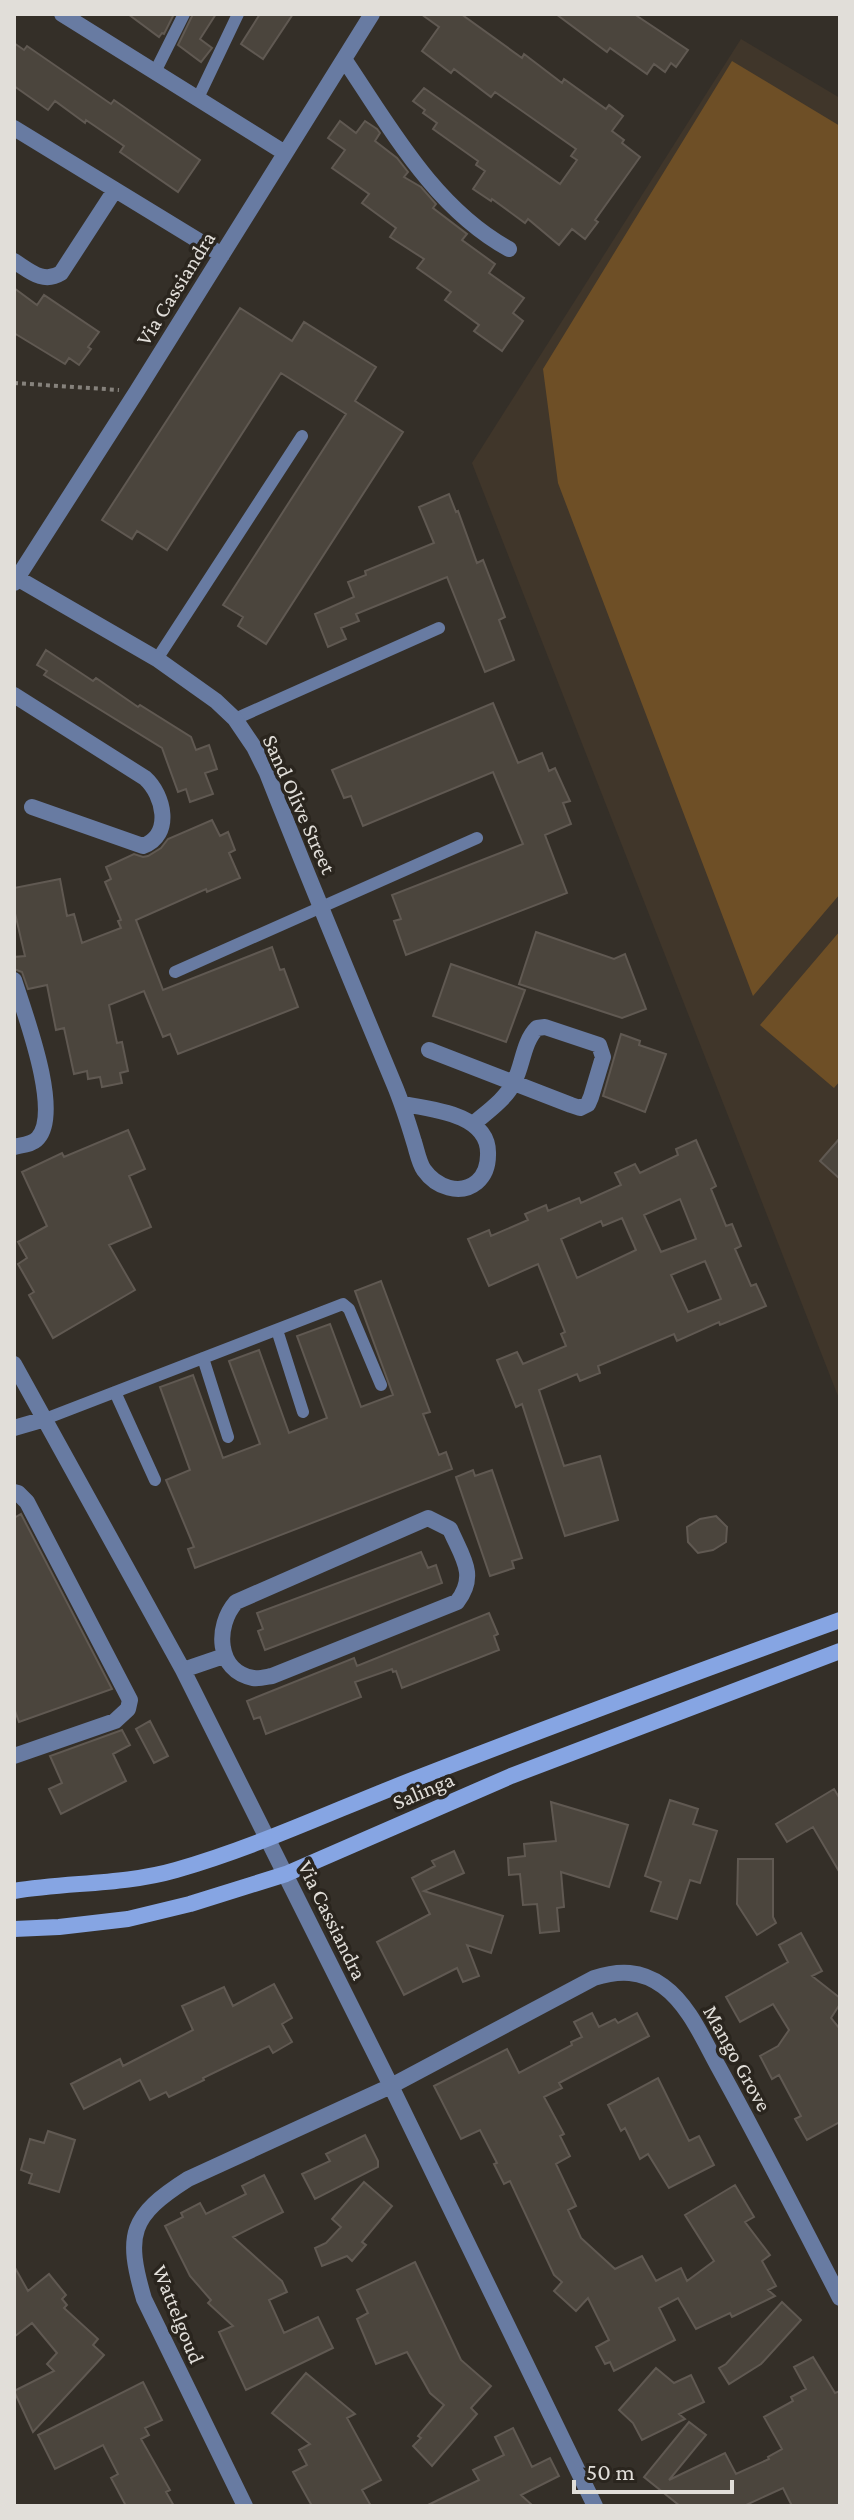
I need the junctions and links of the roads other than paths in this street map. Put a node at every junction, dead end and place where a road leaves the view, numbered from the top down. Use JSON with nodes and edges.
{"nodes":[{"id":1,"x":62,"y":14,"type":"edge"},
{"id":2,"x":184,"y":14,"type":"edge"},
{"id":3,"x":238,"y":14,"type":"edge"},
{"id":4,"x":372,"y":14,"type":"edge"},
{"id":5,"x":344,"y":59,"type":"junction"},
{"id":6,"x":155,"y":72,"type":"junction"},
{"id":7,"x":198,"y":98,"type":"junction"},
{"id":8,"x":14,"y":128,"type":"edge"},
{"id":9,"x":285,"y":153,"type":"junction"},
{"id":10,"x":115,"y":190,"type":"junction"},
{"id":11,"x":509,"y":249,"type":"dead end"},
{"id":12,"x":222,"y":255,"type":"junction"},
{"id":13,"x":14,"y":261,"type":"edge"},
{"id":14,"x":302,"y":436,"type":"dead end"},
{"id":15,"x":16,"y":580,"type":"edge"},
{"id":16,"x":439,"y":628,"type":"dead end"},
{"id":17,"x":157,"y":659,"type":"junction"},
{"id":18,"x":14,"y":695,"type":"edge"},
{"id":19,"x":235,"y":719,"type":"junction"},
{"id":20,"x":32,"y":807,"type":"dead end"},
{"id":21,"x":477,"y":838,"type":"dead end"},
{"id":22,"x":320,"y":907,"type":"junction"},
{"id":23,"x":175,"y":972,"type":"dead end"},
{"id":24,"x":14,"y":980,"type":"edge"},
{"id":25,"x":429,"y":1050,"type":"dead end"},
{"id":26,"x":514,"y":1083,"type":"junction"},
{"id":27,"x":402,"y":1104,"type":"junction"},
{"id":28,"x":473,"y":1124,"type":"junction"},
{"id":29,"x":14,"y":1147,"type":"edge"},
{"id":30,"x":277,"y":1330,"type":"junction"},
{"id":31,"x":203,"y":1358,"type":"junction"},
{"id":32,"x":14,"y":1364,"type":"edge"},
{"id":33,"x":381,"y":1385,"type":"dead end"},
{"id":34,"x":115,"y":1392,"type":"junction"},
{"id":35,"x":303,"y":1412,"type":"dead end"},
{"id":36,"x":45,"y":1419,"type":"junction"},
{"id":37,"x":14,"y":1428,"type":"edge"},
{"id":38,"x":228,"y":1437,"type":"dead end"},
{"id":39,"x":155,"y":1480,"type":"dead end"},
{"id":40,"x":14,"y":1492,"type":"edge"},
{"id":41,"x":840,"y":1620,"type":"edge"},
{"id":42,"x":840,"y":1651,"type":"edge"},
{"id":43,"x":224,"y":1656,"type":"junction"},
{"id":44,"x":183,"y":1670,"type":"junction"},
{"id":45,"x":14,"y":1756,"type":"edge"},
{"id":46,"x":269,"y":1838,"type":"junction"},
{"id":47,"x":286,"y":1874,"type":"junction"},
{"id":48,"x":14,"y":1891,"type":"edge"},
{"id":49,"x":14,"y":1929,"type":"edge"},
{"id":50,"x":391,"y":2086,"type":"junction"},
{"id":51,"x":840,"y":2298,"type":"edge"},
{"id":52,"x":245,"y":2506,"type":"edge"},
{"id":53,"x":595,"y":2506,"type":"edge"}],
"edges":[{"from":1,"to":6,"type":"street"},
{"from":2,"to":6,"type":"lane"},
{"from":3,"to":7,"type":"lane"},
{"from":4,"to":5,"type":"street","name":"Via Cassiandra"},
{"from":5,"to":9,"type":"street","name":"Via Cassiandra"},
{"from":5,"to":11,"type":"street"},
{"from":6,"to":7,"type":"street"},
{"from":7,"to":9,"type":"street"},
{"from":8,"to":10,"type":"street"},
{"from":9,"to":12,"type":"street","name":"Via Cassiandra"},
{"from":10,"to":12,"type":"street"},
{"from":10,"to":13,"type":"street"},
{"from":12,"to":15,"type":"street","name":"Via Cassiandra"},
{"from":14,"to":17,"type":"lane"},
{"from":15,"to":17,"type":"street","name":"Sand Olive Street"},
{"from":16,"to":19,"type":"lane"},
{"from":17,"to":19,"type":"street","name":"Sand Olive Street"},
{"from":18,"to":20,"type":"street"},
{"from":19,"to":22,"type":"street","name":"Sand Olive Street"},
{"from":21,"to":22,"type":"lane"},
{"from":22,"to":23,"type":"lane"},
{"from":22,"to":27,"type":"street","name":"Sand Olive Street"},
{"from":24,"to":29,"type":"street"},
{"from":25,"to":26,"type":"street"},
{"from":26,"to":26,"type":"street"},
{"from":26,"to":28,"type":"street"},
{"from":27,"to":28,"type":"street"},
{"from":27,"to":28,"type":"street","name":"Sand Olive Street"},
{"from":30,"to":31,"type":"lane"},
{"from":30,"to":33,"type":"lane"},
{"from":30,"to":35,"type":"lane"},
{"from":31,"to":34,"type":"lane"},
{"from":31,"to":38,"type":"lane"},
{"from":32,"to":36,"type":"street","name":"Via Cassiandra"},
{"from":34,"to":36,"type":"lane"},
{"from":34,"to":39,"type":"lane"},
{"from":36,"to":37,"type":"street"},
{"from":36,"to":44,"type":"street","name":"Via Cassiandra"},
{"from":40,"to":45,"type":"street"},
{"from":41,"to":46,"type":"street","name":"Salinga"},
{"from":42,"to":47,"type":"street","name":"Salinga"},
{"from":43,"to":43,"type":"street"},
{"from":43,"to":44,"type":"street"},
{"from":44,"to":46,"type":"street","name":"Via Cassiandra"},
{"from":46,"to":47,"type":"street","name":"Via Cassiandra"},
{"from":46,"to":48,"type":"street","name":"Salinga"},
{"from":47,"to":49,"type":"street","name":"Salinga"},
{"from":47,"to":50,"type":"street","name":"Via Cassiandra"},
{"from":50,"to":51,"type":"street","name":"Mango Grove"},
{"from":50,"to":52,"type":"street","name":"Wattelgoud"},
{"from":50,"to":53,"type":"street","name":"Via Cassiandra"}]}
